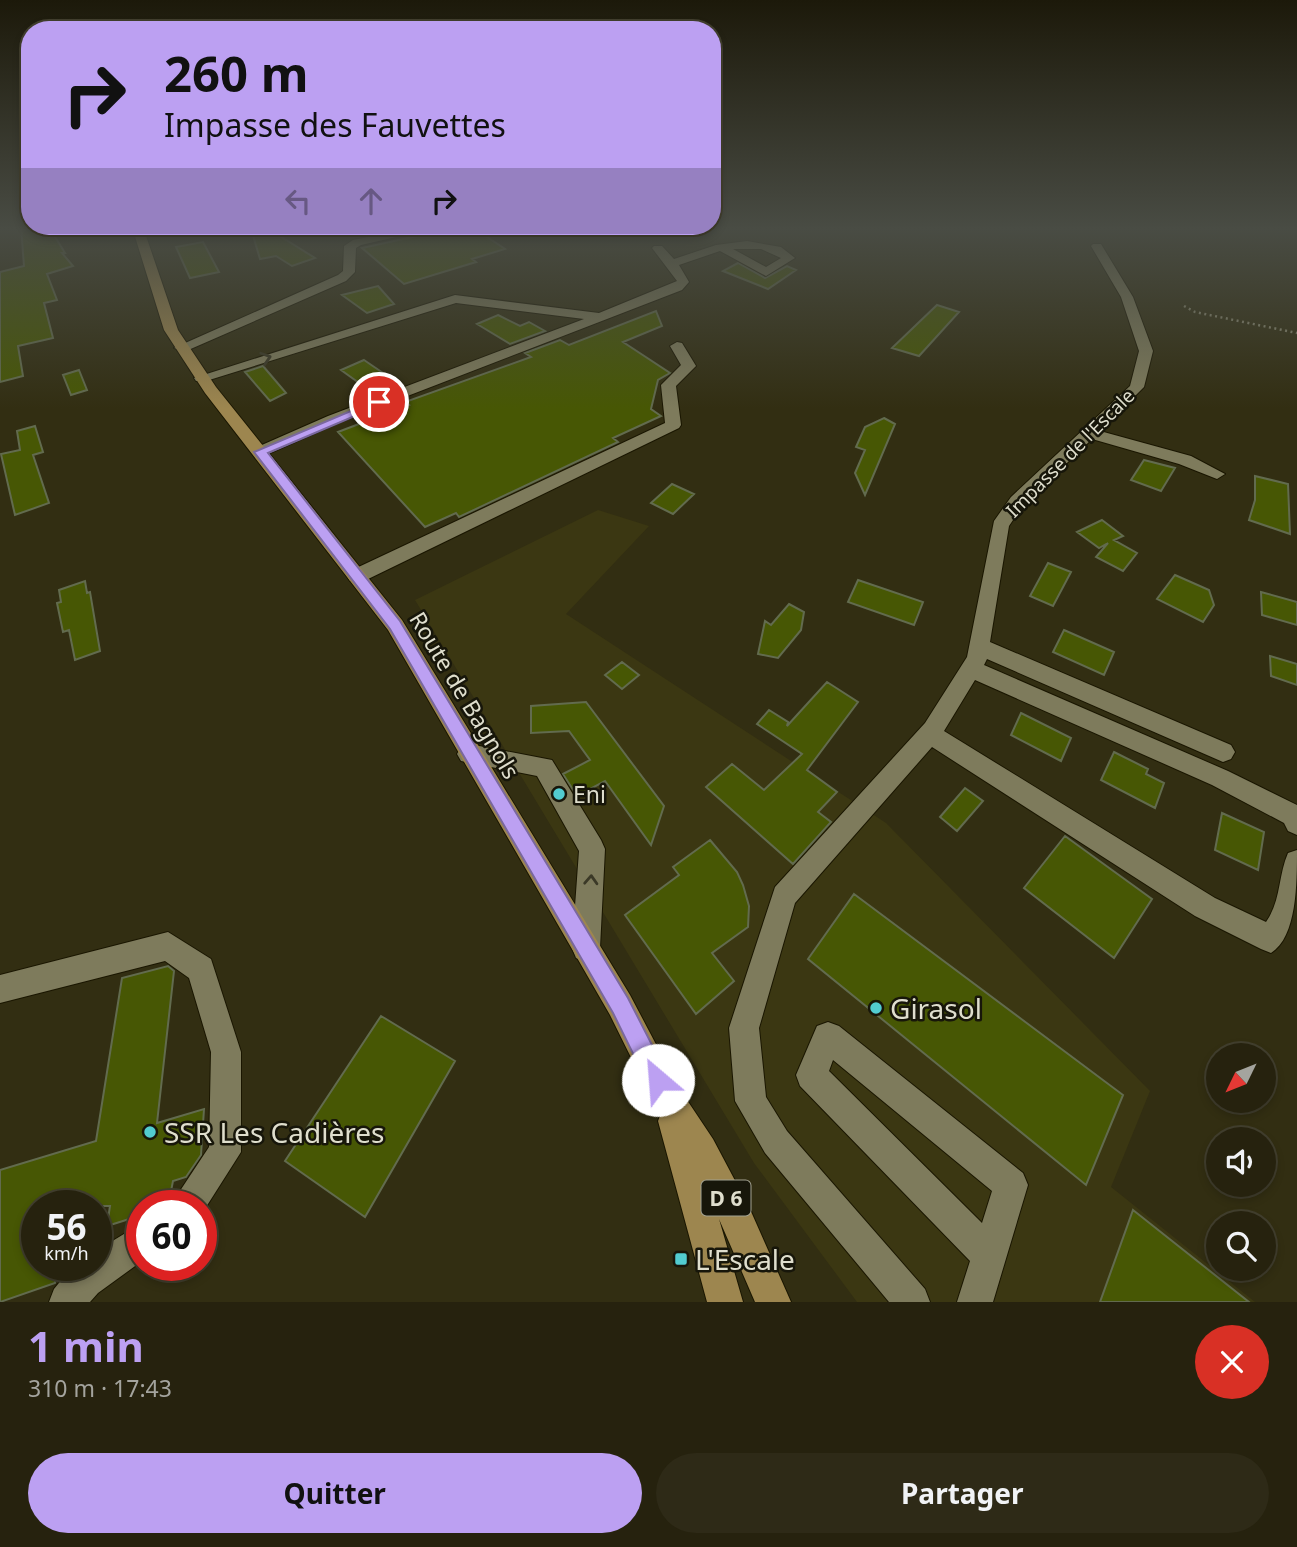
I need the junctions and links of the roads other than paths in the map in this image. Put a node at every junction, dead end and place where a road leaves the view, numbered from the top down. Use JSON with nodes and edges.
{"nodes":[{"id":1,"x":160,"y":288,"type":"edge"},
{"id":2,"x":320,"y":288,"type":"edge"},
{"id":3,"x":676,"y":288,"type":"edge"},
{"id":4,"x":1122,"y":288,"type":"edge"},
{"id":5,"x":600,"y":317,"type":"junction"},
{"id":6,"x":677,"y":346,"type":"dead end"},
{"id":7,"x":181,"y":348,"type":"junction"},
{"id":8,"x":201,"y":378,"type":"junction"},
{"id":9,"x":1088,"y":433,"type":"junction"},
{"id":10,"x":261,"y":452,"type":"junction"},
{"id":11,"x":1217,"y":474,"type":"dead end"},
{"id":12,"x":357,"y":576,"type":"junction"},
{"id":13,"x":975,"y":657,"type":"junction"},
{"id":14,"x":930,"y":734,"type":"junction"},
{"id":15,"x":1223,"y":752,"type":"dead end"},
{"id":16,"x":469,"y":754,"type":"junction"},
{"id":17,"x":1297,"y":823,"type":"edge"},
{"id":18,"x":1297,"y":862,"type":"edge"},
{"id":19,"x":586,"y":948,"type":"junction"},
{"id":20,"x":0,"y":989,"type":"edge"},
{"id":21,"x":668,"y":1099,"type":"junction"},
{"id":22,"x":198,"y":1190,"type":"edge"},
{"id":23,"x":126,"y":1251,"type":"edge"},
{"id":24,"x":989,"y":1255,"type":"junction"},
{"id":25,"x":67,"y":1302,"type":"edge"},
{"id":26,"x":724,"y":1302,"type":"edge"},
{"id":27,"x":774,"y":1302,"type":"edge"},
{"id":28,"x":912,"y":1302,"type":"edge"},
{"id":29,"x":975,"y":1302,"type":"edge"}],
"edges":[{"from":1,"to":7,"type":"main road","name":"Route de Bagnols","number":"D 6"},
{"from":2,"to":7,"type":"street"},
{"from":3,"to":5,"type":"street"},
{"from":4,"to":9,"type":"street","name":"Impasse de l'Escale"},
{"from":8,"to":5,"type":"street","one_way":true},
{"from":5,"to":10,"type":"street"},
{"from":6,"to":12,"type":"street"},
{"from":7,"to":8,"type":"main road","name":"Route de Bagnols","number":"D 6"},
{"from":8,"to":10,"type":"main road","name":"Route de Bagnols","number":"D 6"},
{"from":9,"to":11,"type":"street"},
{"from":9,"to":13,"type":"street","name":"Impasse de l'Escale"},
{"from":10,"to":12,"type":"main road","name":"Route de Bagnols","number":"D 6"},
{"from":12,"to":16,"type":"main road","name":"Route de Bagnols","number":"D 6"},
{"from":13,"to":14,"type":"street","name":"Impasse de l'Escale"},
{"from":13,"to":15,"type":"street"},
{"from":13,"to":17,"type":"street"},
{"from":14,"to":18,"type":"street"},
{"from":14,"to":28,"type":"street","name":"Impasse de l'Escale"},
{"from":16,"to":19,"type":"main road","name":"Route de Bagnols","number":"D 6"},
{"from":19,"to":16,"type":"street","one_way":true},
{"from":19,"to":21,"type":"main road","name":"Route de Bagnols","number":"D 6"},
{"from":20,"to":22,"type":"street"},
{"from":21,"to":26,"type":"main road","number":"D 6"},
{"from":21,"to":27,"type":"main road","number":"D 6"},
{"from":23,"to":25,"type":"street"},
{"from":24,"to":24,"type":"street"},
{"from":24,"to":29,"type":"street"}]}
